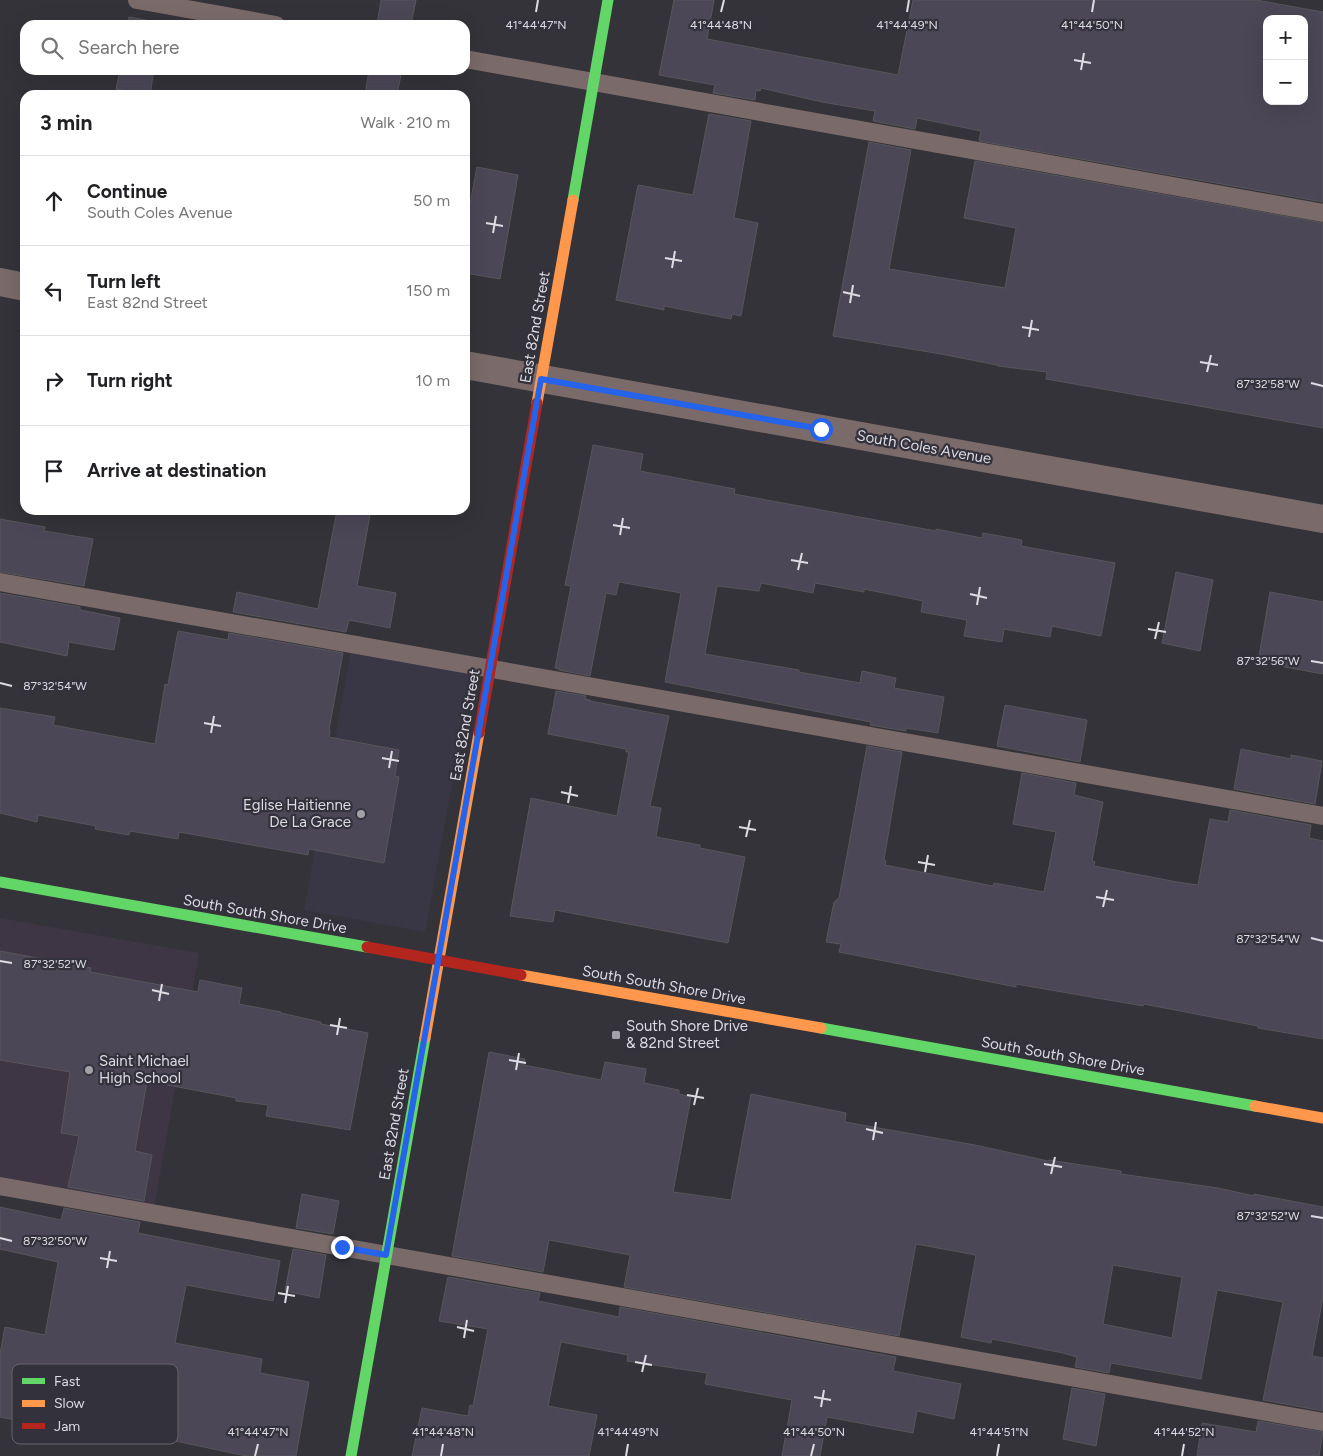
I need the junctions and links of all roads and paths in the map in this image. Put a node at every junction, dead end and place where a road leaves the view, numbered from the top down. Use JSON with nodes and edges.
{"nodes":[{"id":1,"x":137,"y":0,"type":"edge"},
{"id":2,"x":608,"y":0,"type":"edge"},
{"id":3,"x":248,"y":20,"type":"edge"},
{"id":4,"x":470,"y":60,"type":"edge"},
{"id":5,"x":593,"y":82,"type":"junction"},
{"id":6,"x":1323,"y":213,"type":"edge"},
{"id":7,"x":0,"y":282,"type":"edge"},
{"id":8,"x":20,"y":286,"type":"edge"},
{"id":9,"x":470,"y":366,"type":"edge"},
{"id":10,"x":541,"y":379,"type":"junction"},
{"id":11,"x":1323,"y":519,"type":"edge"},
{"id":12,"x":0,"y":582,"type":"edge"},
{"id":13,"x":490,"y":668,"type":"junction"},
{"id":14,"x":1323,"y":816,"type":"edge"},
{"id":15,"x":0,"y":882,"type":"edge"},
{"id":16,"x":438,"y":960,"type":"junction"},
{"id":17,"x":1323,"y":1118,"type":"edge"},
{"id":18,"x":0,"y":1186,"type":"edge"},
{"id":19,"x":386,"y":1255,"type":"junction"},
{"id":20,"x":1323,"y":1422,"type":"edge"},
{"id":21,"x":351,"y":1456,"type":"edge"}],
"edges":[{"from":1,"to":3,"type":"lane"},
{"from":2,"to":5,"type":"street","name":"East 82nd Street"},
{"from":4,"to":5,"type":"lane"},
{"from":5,"to":6,"type":"lane"},
{"from":5,"to":10,"type":"street","name":"East 82nd Street"},
{"from":7,"to":8,"type":"street"},
{"from":9,"to":10,"type":"street","name":"South Coles Avenue"},
{"from":10,"to":11,"type":"street","name":"South Coles Avenue"},
{"from":10,"to":13,"type":"street","name":"East 82nd Street"},
{"from":12,"to":13,"type":"lane"},
{"from":13,"to":14,"type":"lane"},
{"from":13,"to":16,"type":"street","name":"East 82nd Street"},
{"from":15,"to":16,"type":"street","name":"South South Shore Drive"},
{"from":16,"to":17,"type":"street","name":"South South Shore Drive"},
{"from":16,"to":19,"type":"street","name":"East 82nd Street"},
{"from":18,"to":19,"type":"lane"},
{"from":19,"to":20,"type":"lane"},
{"from":19,"to":21,"type":"street","name":"East 82nd Street"}]}
